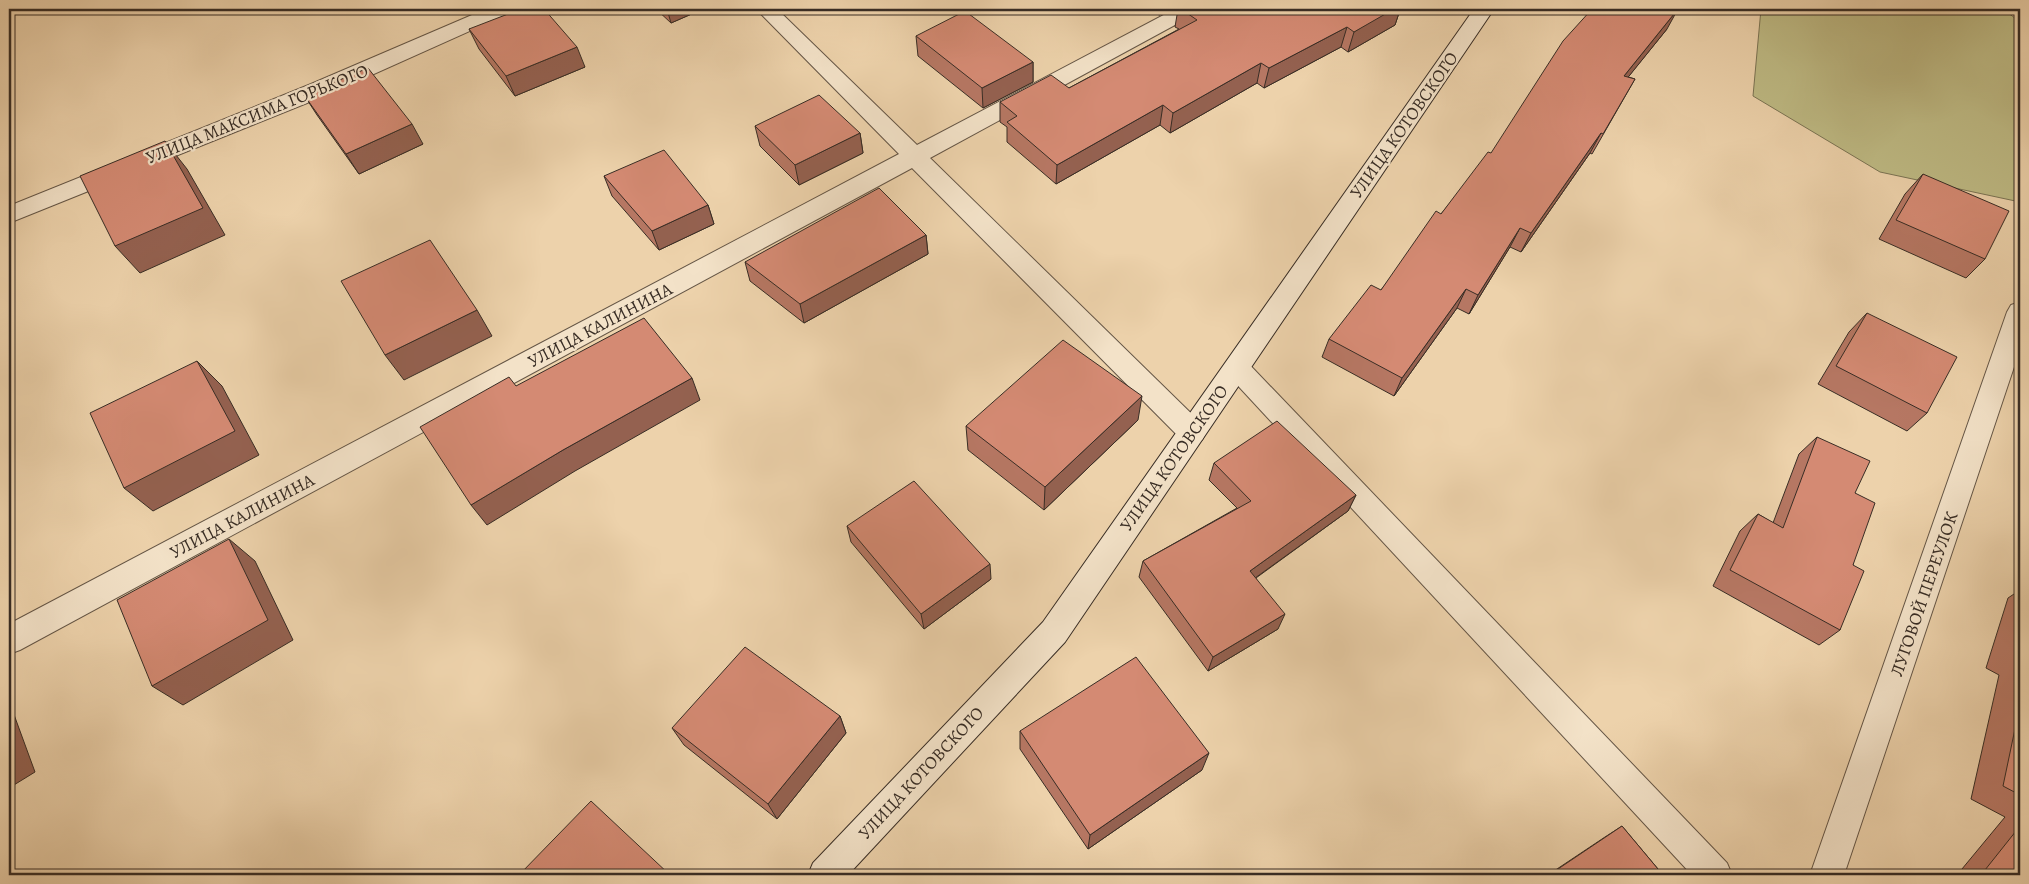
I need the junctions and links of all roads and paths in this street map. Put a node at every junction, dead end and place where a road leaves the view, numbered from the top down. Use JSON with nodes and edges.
{"nodes":[{"id":1,"x":503,"y":9,"type":"edge"},
{"id":2,"x":766,"y":9,"type":"edge"},
{"id":3,"x":1190,"y":9,"type":"edge"},
{"id":4,"x":1484,"y":9,"type":"edge"},
{"id":5,"x":914,"y":157,"type":"junction"},
{"id":6,"x":9,"y":215,"type":"edge"},
{"id":7,"x":2020,"y":312,"type":"edge"},
{"id":8,"x":1237,"y":368,"type":"junction"},
{"id":9,"x":1192,"y":432,"type":"junction"},
{"id":10,"x":9,"y":640,"type":"edge"},
{"id":11,"x":825,"y":875,"type":"edge"},
{"id":12,"x":1715,"y":875,"type":"edge"},
{"id":13,"x":1828,"y":875,"type":"edge"}],
"edges":[{"from":1,"to":6,"type":"street","name":"УЛИЦА МАКСИМА ГОРЬКОГО"},
{"from":2,"to":5,"type":"street"},
{"from":3,"to":5,"type":"street","name":"УЛИЦА КАЛИНИНА"},
{"from":4,"to":8,"type":"street","name":"УЛИЦА КОТОВСКОГО"},
{"from":5,"to":9,"type":"street"},
{"from":5,"to":10,"type":"street","name":"УЛИЦА КАЛИНИНА"},
{"from":7,"to":13,"type":"street","name":"ЛУГОВОЙ ПЕРЕУЛОК"},
{"from":8,"to":9,"type":"street","name":"УЛИЦА КОТОВСКОГО"},
{"from":8,"to":12,"type":"street"},
{"from":9,"to":11,"type":"street","name":"УЛИЦА КОТОВСКОГО"}]}
